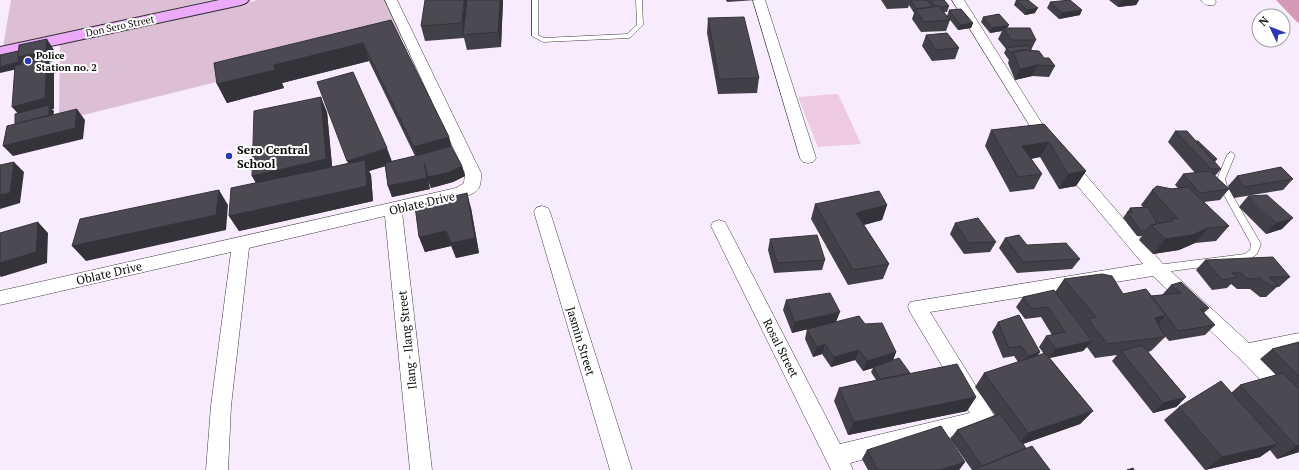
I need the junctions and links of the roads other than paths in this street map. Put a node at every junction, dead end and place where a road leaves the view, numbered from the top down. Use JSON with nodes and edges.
{"nodes":[{"id":1,"x":241,"y":0,"type":"edge"},
{"id":2,"x":391,"y":0,"type":"edge"},
{"id":3,"x":536,"y":0,"type":"edge"},
{"id":4,"x":639,"y":0,"type":"edge"},
{"id":5,"x":760,"y":0,"type":"edge"},
{"id":6,"x":958,"y":0,"type":"edge"},
{"id":7,"x":224,"y":2,"type":"edge"},
{"id":8,"x":0,"y":52,"type":"edge"},
{"id":9,"x":1231,"y":155,"type":"dead end"},
{"id":10,"x":808,"y":158,"type":"dead end"},
{"id":11,"x":393,"y":210,"type":"junction"},
{"id":12,"x":542,"y":212,"type":"dead end"},
{"id":13,"x":719,"y":226,"type":"dead end"},
{"id":14,"x":241,"y":243,"type":"junction"},
{"id":15,"x":1157,"y":269,"type":"junction"},
{"id":16,"x":0,"y":298,"type":"edge"},
{"id":17,"x":1299,"y":341,"type":"edge"},
{"id":18,"x":1246,"y":352,"type":"junction"},
{"id":19,"x":1299,"y":405,"type":"edge"},
{"id":20,"x":839,"y":463,"type":"edge"},
{"id":21,"x":218,"y":470,"type":"edge"},
{"id":22,"x":421,"y":470,"type":"edge"},
{"id":23,"x":621,"y":470,"type":"edge"}],
"edges":[{"from":1,"to":7,"type":"main road","name":"Don Sero Street"},
{"from":2,"to":11,"type":"street","name":"Oblate Drive"},
{"from":3,"to":4,"type":"lane"},
{"from":5,"to":10,"type":"street"},
{"from":6,"to":15,"type":"street"},
{"from":7,"to":8,"type":"main road","name":"Don Sero Street"},
{"from":9,"to":15,"type":"lane"},
{"from":11,"to":14,"type":"street","name":"Oblate Drive"},
{"from":11,"to":22,"type":"street","name":"Ilang - Ilang Street"},
{"from":12,"to":23,"type":"street","name":"Jasmin Street"},
{"from":13,"to":20,"type":"street","name":"Rosal Street"},
{"from":14,"to":16,"type":"street","name":"Oblate Drive"},
{"from":14,"to":21,"type":"street"},
{"from":15,"to":18,"type":"street"},
{"from":15,"to":20,"type":"street"},
{"from":17,"to":18,"type":"street"},
{"from":18,"to":19,"type":"street"}]}
